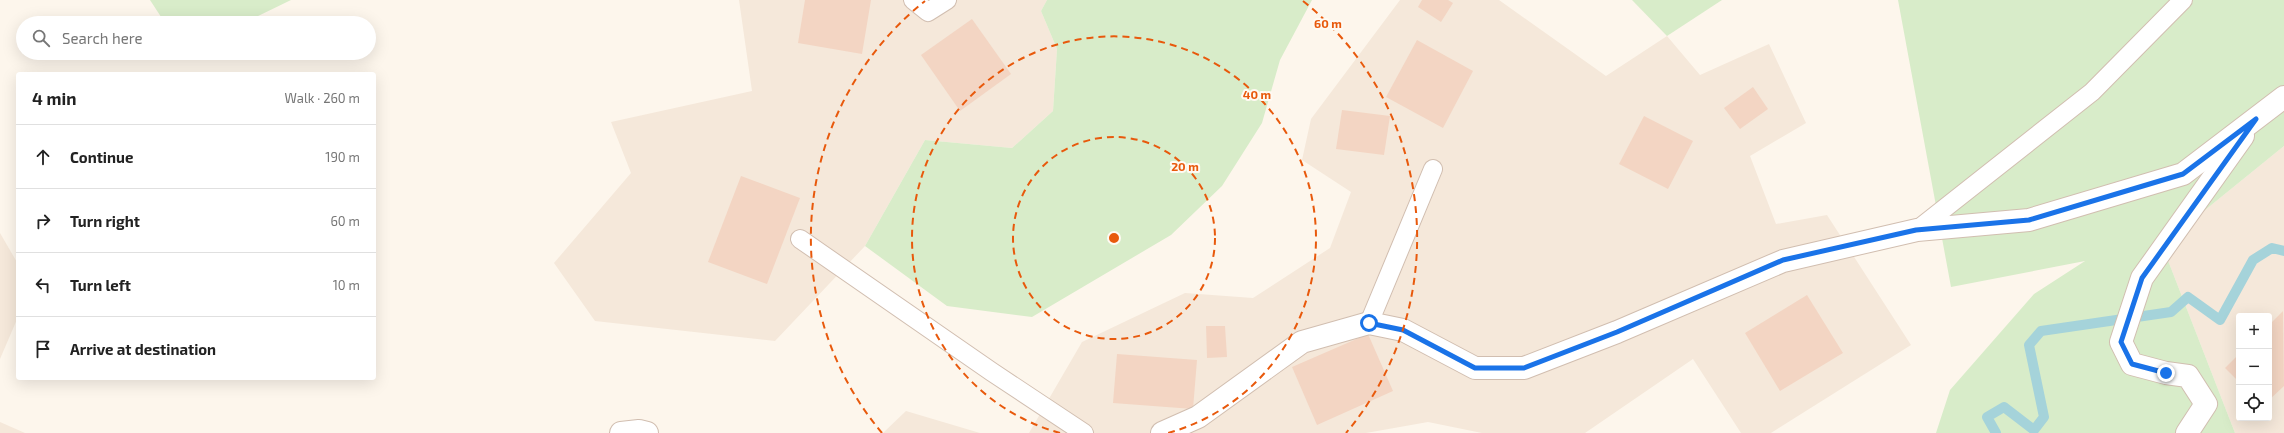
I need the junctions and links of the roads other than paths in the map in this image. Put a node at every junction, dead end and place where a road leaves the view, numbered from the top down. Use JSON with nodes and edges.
{"nodes":[{"id":1,"x":913,"y":0,"type":"edge"},
{"id":2,"x":947,"y":0,"type":"edge"},
{"id":3,"x":2183,"y":0,"type":"edge"},
{"id":4,"x":2284,"y":97,"type":"edge"},
{"id":5,"x":2256,"y":119,"type":"junction"},
{"id":6,"x":1433,"y":169,"type":"dead end"},
{"id":7,"x":1916,"y":230,"type":"junction"},
{"id":8,"x":800,"y":239,"type":"dead end"},
{"id":9,"x":1369,"y":323,"type":"junction"},
{"id":10,"x":621,"y":433,"type":"edge"},
{"id":11,"x":647,"y":433,"type":"edge"},
{"id":12,"x":1084,"y":433,"type":"edge"},
{"id":13,"x":1162,"y":433,"type":"edge"},
{"id":14,"x":2188,"y":433,"type":"edge"}],
"edges":[{"from":1,"to":2,"type":"lane"},
{"from":3,"to":7,"type":"lane"},
{"from":4,"to":5,"type":"street"},
{"from":5,"to":7,"type":"street"},
{"from":5,"to":14,"type":"street"},
{"from":6,"to":9,"type":"lane"},
{"from":7,"to":9,"type":"street"},
{"from":8,"to":12,"type":"lane"},
{"from":9,"to":13,"type":"street"},
{"from":10,"to":11,"type":"street"}]}
